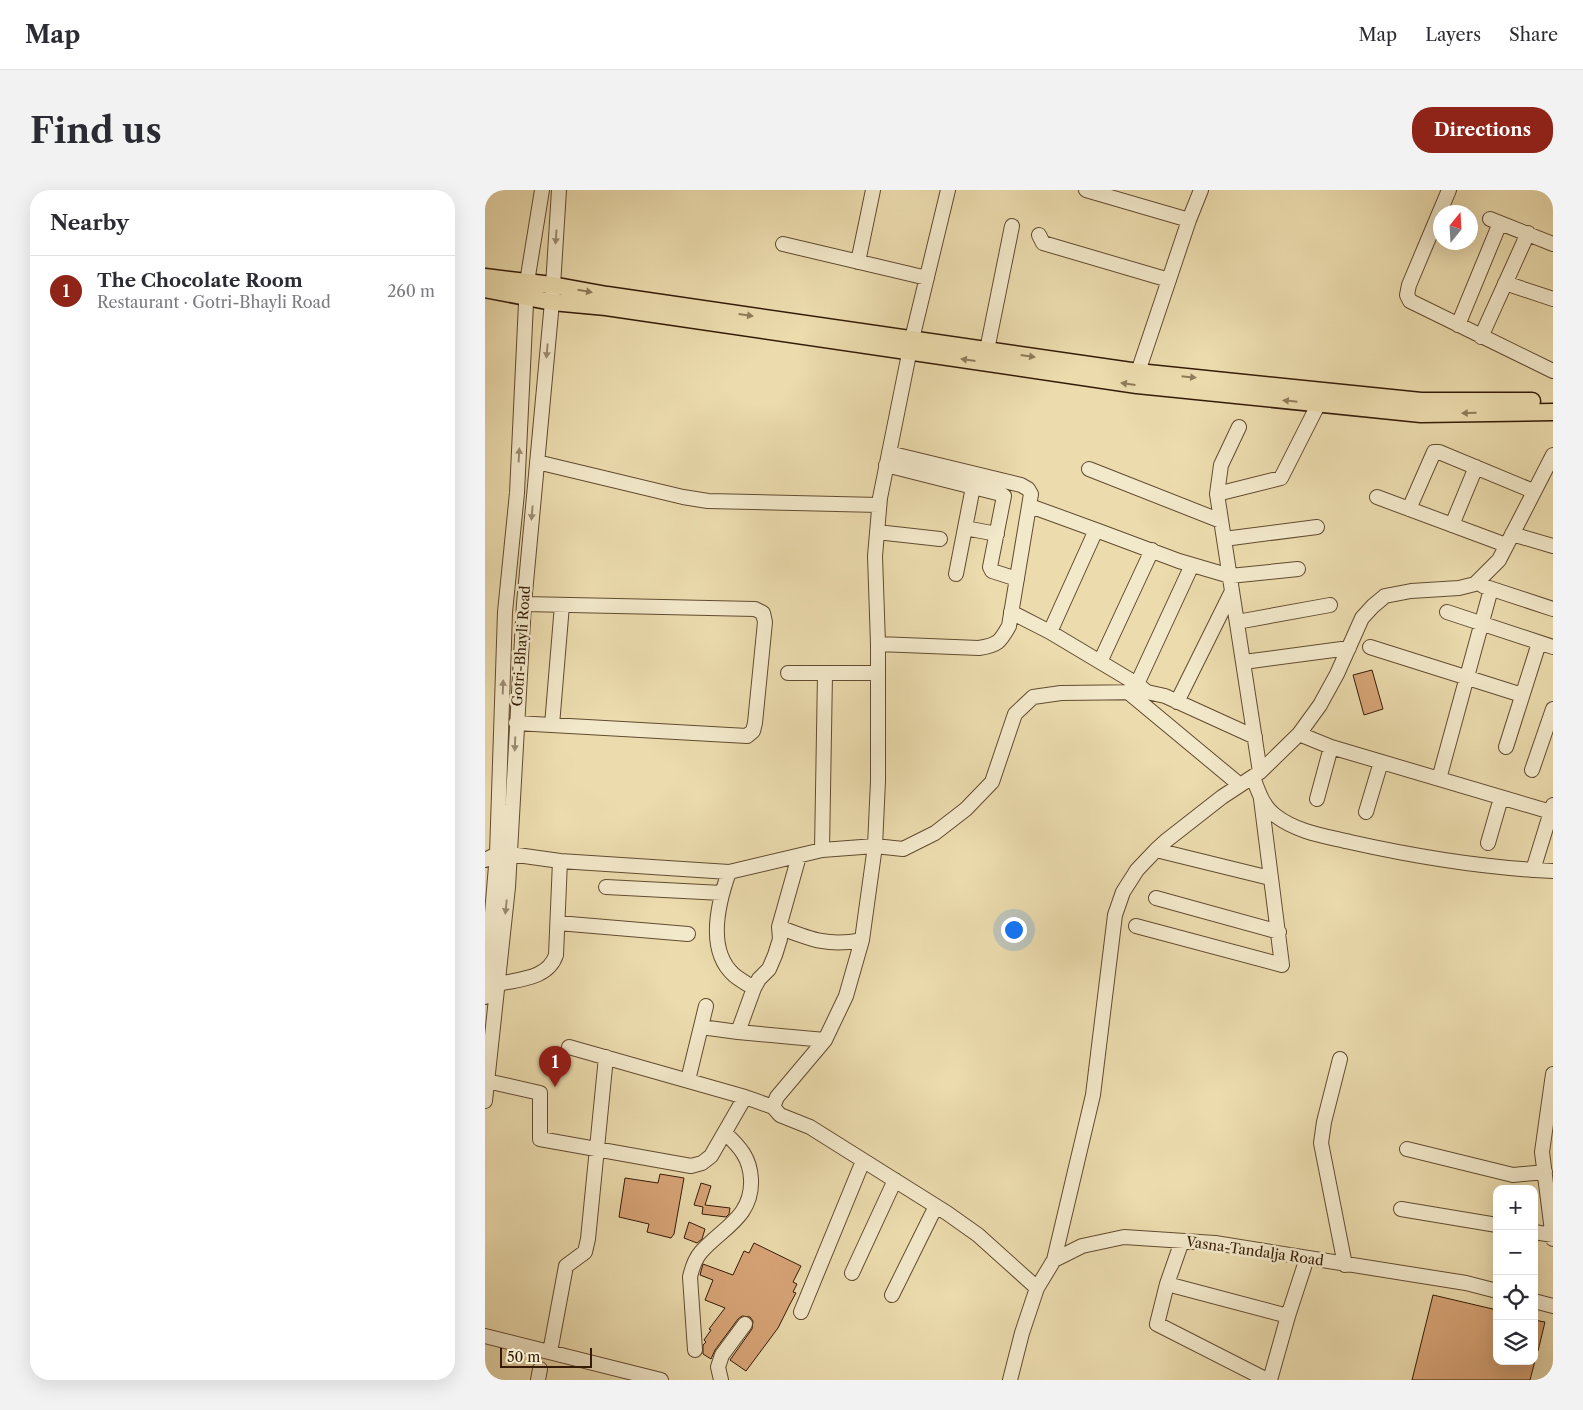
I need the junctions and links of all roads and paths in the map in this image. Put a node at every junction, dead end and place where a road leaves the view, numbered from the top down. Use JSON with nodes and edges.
{"nodes":[{"id":1,"x":542,"y":190,"type":"edge"},
{"id":2,"x":559,"y":190,"type":"edge"},
{"id":3,"x":873,"y":190,"type":"edge"},
{"id":4,"x":948,"y":190,"type":"edge"},
{"id":5,"x":1086,"y":190,"type":"edge"},
{"id":6,"x":1201,"y":190,"type":"edge"},
{"id":7,"x":1449,"y":190,"type":"edge"},
{"id":8,"x":1189,"y":220,"type":"junction"},
{"id":9,"x":1012,"y":226,"type":"dead end"},
{"id":10,"x":1528,"y":233,"type":"junction"},
{"id":11,"x":1039,"y":234,"type":"dead end"},
{"id":12,"x":783,"y":244,"type":"dead end"},
{"id":13,"x":1553,"y":244,"type":"edge"},
{"id":14,"x":857,"y":262,"type":"junction"},
{"id":15,"x":485,"y":277,"type":"edge"},
{"id":16,"x":927,"y":278,"type":"junction"},
{"id":17,"x":1169,"y":280,"type":"junction"},
{"id":18,"x":1505,"y":283,"type":"junction"},
{"id":19,"x":553,"y":285,"type":"junction"},
{"id":20,"x":485,"y":289,"type":"edge"},
{"id":21,"x":527,"y":289,"type":"junction"},
{"id":22,"x":1553,"y":299,"type":"edge"},
{"id":23,"x":552,"y":302,"type":"junction"},
{"id":24,"x":1458,"y":325,"type":"junction"},
{"id":25,"x":1481,"y":337,"type":"junction"},
{"id":26,"x":911,"y":345,"type":"junction"},
{"id":27,"x":987,"y":350,"type":"junction"},
{"id":28,"x":1553,"y":371,"type":"edge"},
{"id":29,"x":1138,"y":372,"type":"junction"},
{"id":30,"x":1322,"y":397,"type":"junction"},
{"id":31,"x":1553,"y":401,"type":"edge"},
{"id":32,"x":1553,"y":412,"type":"edge"},
{"id":33,"x":1239,"y":427,"type":"dead end"},
{"id":34,"x":1553,"y":455,"type":"edge"},
{"id":35,"x":887,"y":459,"type":"junction"},
{"id":36,"x":537,"y":462,"type":"junction"},
{"id":37,"x":1476,"y":467,"type":"junction"},
{"id":38,"x":1089,"y":469,"type":"dead end"},
{"id":39,"x":1547,"y":477,"type":"edge"},
{"id":40,"x":973,"y":487,"type":"junction"},
{"id":41,"x":1533,"y":491,"type":"junction"},
{"id":42,"x":1217,"y":494,"type":"junction"},
{"id":43,"x":1377,"y":497,"type":"dead end"},
{"id":44,"x":879,"y":506,"type":"junction"},
{"id":45,"x":1030,"y":506,"type":"junction"},
{"id":46,"x":1409,"y":508,"type":"junction"},
{"id":47,"x":1221,"y":521,"type":"junction"},
{"id":48,"x":1452,"y":525,"type":"junction"},
{"id":49,"x":1317,"y":527,"type":"dead end"},
{"id":50,"x":965,"y":528,"type":"junction"},
{"id":51,"x":1096,"y":530,"type":"junction"},
{"id":52,"x":877,"y":532,"type":"junction"},
{"id":53,"x":997,"y":534,"type":"junction"},
{"id":54,"x":940,"y":539,"type":"dead end"},
{"id":55,"x":1224,"y":539,"type":"junction"},
{"id":56,"x":1509,"y":540,"type":"junction"},
{"id":57,"x":1553,"y":546,"type":"edge"},
{"id":58,"x":1152,"y":550,"type":"junction"},
{"id":59,"x":1192,"y":564,"type":"junction"},
{"id":60,"x":1298,"y":569,"type":"dead end"},
{"id":61,"x":956,"y":574,"type":"dead end"},
{"id":62,"x":1230,"y":576,"type":"junction"},
{"id":63,"x":1017,"y":579,"type":"junction"},
{"id":64,"x":1475,"y":584,"type":"junction"},
{"id":65,"x":1491,"y":589,"type":"junction"},
{"id":66,"x":1232,"y":591,"type":"junction"},
{"id":67,"x":524,"y":604,"type":"junction"},
{"id":68,"x":562,"y":605,"type":"junction"},
{"id":69,"x":1330,"y":606,"type":"dead end"},
{"id":70,"x":1553,"y":609,"type":"edge"},
{"id":71,"x":1011,"y":612,"type":"junction"},
{"id":72,"x":1447,"y":612,"type":"dead end"},
{"id":73,"x":1237,"y":622,"type":"junction"},
{"id":74,"x":1481,"y":624,"type":"junction"},
{"id":75,"x":1050,"y":632,"type":"junction"},
{"id":76,"x":878,"y":644,"type":"junction"},
{"id":77,"x":1546,"y":645,"type":"edge"},
{"id":78,"x":1370,"y":647,"type":"dead end"},
{"id":79,"x":1349,"y":648,"type":"junction"},
{"id":80,"x":1100,"y":662,"type":"junction"},
{"id":81,"x":1243,"y":662,"type":"junction"},
{"id":82,"x":788,"y":673,"type":"dead end"},
{"id":83,"x":878,"y":673,"type":"junction"},
{"id":84,"x":825,"y":674,"type":"junction"},
{"id":85,"x":1467,"y":678,"type":"junction"},
{"id":86,"x":1137,"y":689,"type":"junction"},
{"id":87,"x":1522,"y":696,"type":"junction"},
{"id":88,"x":1177,"y":702,"type":"junction"},
{"id":89,"x":1553,"y":709,"type":"edge"},
{"id":90,"x":516,"y":723,"type":"junction"},
{"id":91,"x":551,"y":725,"type":"junction"},
{"id":92,"x":1299,"y":734,"type":"junction"},
{"id":93,"x":1255,"y":736,"type":"junction"},
{"id":94,"x":1331,"y":747,"type":"junction"},
{"id":95,"x":1506,"y":747,"type":"dead end"},
{"id":96,"x":1381,"y":762,"type":"junction"},
{"id":97,"x":1532,"y":770,"type":"dead end"},
{"id":98,"x":1257,"y":775,"type":"junction"},
{"id":99,"x":1439,"y":779,"type":"junction"},
{"id":100,"x":1240,"y":785,"type":"junction"},
{"id":101,"x":1261,"y":797,"type":"junction"},
{"id":102,"x":1501,"y":798,"type":"junction"},
{"id":103,"x":1317,"y":799,"type":"dead end"},
{"id":104,"x":1552,"y":809,"type":"edge"},
{"id":105,"x":1366,"y":812,"type":"dead end"},
{"id":106,"x":1488,"y":843,"type":"dead end"},
{"id":107,"x":875,"y":846,"type":"junction"},
{"id":108,"x":822,"y":850,"type":"junction"},
{"id":109,"x":1156,"y":850,"type":"junction"},
{"id":110,"x":498,"y":856,"type":"edge"},
{"id":111,"x":799,"y":856,"type":"junction"},
{"id":112,"x":560,"y":861,"type":"junction"},
{"id":113,"x":1533,"y":870,"type":"junction"},
{"id":114,"x":1553,"y":871,"type":"edge"},
{"id":115,"x":729,"y":872,"type":"junction"},
{"id":116,"x":1270,"y":878,"type":"junction"},
{"id":117,"x":606,"y":887,"type":"dead end"},
{"id":118,"x":722,"y":893,"type":"junction"},
{"id":119,"x":1156,"y":898,"type":"dead end"},
{"id":120,"x":558,"y":923,"type":"junction"},
{"id":121,"x":1136,"y":926,"type":"dead end"},
{"id":122,"x":779,"y":927,"type":"junction"},
{"id":123,"x":1279,"y":932,"type":"junction"},
{"id":124,"x":688,"y":934,"type":"dead end"},
{"id":125,"x":862,"y":940,"type":"junction"},
{"id":126,"x":754,"y":988,"type":"junction"},
{"id":127,"x":489,"y":989,"type":"edge"},
{"id":128,"x":485,"y":997,"type":"edge"},
{"id":129,"x":706,"y":1006,"type":"dead end"},
{"id":130,"x":701,"y":1027,"type":"junction"},
{"id":131,"x":738,"y":1032,"type":"junction"},
{"id":132,"x":825,"y":1040,"type":"junction"},
{"id":133,"x":569,"y":1047,"type":"dead end"},
{"id":134,"x":606,"y":1057,"type":"junction"},
{"id":135,"x":1340,"y":1059,"type":"dead end"},
{"id":136,"x":1553,"y":1074,"type":"edge"},
{"id":137,"x":687,"y":1080,"type":"junction"},
{"id":138,"x":487,"y":1081,"type":"junction"},
{"id":139,"x":745,"y":1097,"type":"junction"},
{"id":140,"x":485,"y":1101,"type":"edge"},
{"id":141,"x":1551,"y":1102,"type":"edge"},
{"id":142,"x":773,"y":1107,"type":"junction"},
{"id":143,"x":725,"y":1133,"type":"junction"},
{"id":144,"x":1407,"y":1149,"type":"dead end"},
{"id":145,"x":597,"y":1150,"type":"junction"},
{"id":146,"x":863,"y":1160,"type":"junction"},
{"id":147,"x":1545,"y":1172,"type":"junction"},
{"id":148,"x":895,"y":1180,"type":"junction"},
{"id":149,"x":937,"y":1206,"type":"junction"},
{"id":150,"x":1401,"y":1208,"type":"dead end"},
{"id":151,"x":1493,"y":1225,"type":"edge"},
{"id":152,"x":1538,"y":1233,"type":"edge"},
{"id":153,"x":1553,"y":1235,"type":"edge"},
{"id":154,"x":1553,"y":1239,"type":"edge"},
{"id":155,"x":1182,"y":1241,"type":"junction"},
{"id":156,"x":1307,"y":1258,"type":"junction"},
{"id":157,"x":1055,"y":1260,"type":"junction"},
{"id":158,"x":1345,"y":1265,"type":"junction"},
{"id":159,"x":852,"y":1273,"type":"dead end"},
{"id":160,"x":1167,"y":1284,"type":"junction"},
{"id":161,"x":1037,"y":1288,"type":"junction"},
{"id":162,"x":1493,"y":1290,"type":"edge"},
{"id":163,"x":892,"y":1295,"type":"dead end"},
{"id":164,"x":1538,"y":1302,"type":"edge"},
{"id":165,"x":1553,"y":1306,"type":"edge"},
{"id":166,"x":801,"y":1312,"type":"dead end"},
{"id":167,"x":1288,"y":1316,"type":"junction"},
{"id":168,"x":745,"y":1324,"type":"dead end"},
{"id":169,"x":485,"y":1336,"type":"edge"},
{"id":170,"x":695,"y":1350,"type":"dead end"},
{"id":171,"x":550,"y":1352,"type":"junction"},
{"id":172,"x":661,"y":1380,"type":"edge"},
{"id":173,"x":721,"y":1380,"type":"edge"},
{"id":174,"x":1010,"y":1380,"type":"edge"},
{"id":175,"x":1269,"y":1380,"type":"edge"}],
"edges":[{"from":1,"to":21,"type":"street","name":"Gotri-Bhayli Road"},
{"from":2,"to":19,"type":"street","name":"Gotri-Bhayli Road","one_way":true},
{"from":3,"to":14,"type":"street"},
{"from":4,"to":16,"type":"street"},
{"from":5,"to":8,"type":"street"},
{"from":6,"to":8,"type":"street"},
{"from":7,"to":24,"type":"street"},
{"from":8,"to":17,"type":"street"},
{"from":9,"to":27,"type":"street"},
{"from":10,"to":13,"type":"street"},
{"from":10,"to":18,"type":"street"},
{"from":10,"to":24,"type":"street"},
{"from":11,"to":17,"type":"street"},
{"from":12,"to":14,"type":"street"},
{"from":14,"to":16,"type":"street"},
{"from":15,"to":21,"type":"main road"},
{"from":16,"to":26,"type":"street"},
{"from":17,"to":29,"type":"street"},
{"from":18,"to":22,"type":"street"},
{"from":18,"to":25,"type":"street"},
{"from":19,"to":21,"type":"main road"},
{"from":19,"to":23,"type":"street","name":"Gotri-Bhayli Road"},
{"from":19,"to":26,"type":"main road","one_way":true},
{"from":20,"to":21,"type":"main road"},
{"from":21,"to":23,"type":"main road"},
{"from":110,"to":21,"type":"street","name":"Gotri-Bhayli Road","one_way":true},
{"from":23,"to":26,"type":"main road"},
{"from":23,"to":36,"type":"street","name":"Gotri-Bhayli Road","one_way":true},
{"from":24,"to":25,"type":"street"},
{"from":25,"to":28,"type":"street"},
{"from":26,"to":27,"type":"main road"},
{"from":30,"to":26,"type":"main road","one_way":true},
{"from":26,"to":35,"type":"street"},
{"from":27,"to":29,"type":"main road","one_way":true},
{"from":29,"to":30,"type":"main road","one_way":true},
{"from":30,"to":31,"type":"main road"},
{"from":32,"to":30,"type":"main road","one_way":true},
{"from":30,"to":42,"type":"street"},
{"from":33,"to":42,"type":"street"},
{"from":34,"to":39,"type":"street"},
{"from":35,"to":40,"type":"street"},
{"from":35,"to":44,"type":"street"},
{"from":35,"to":45,"type":"street"},
{"from":36,"to":44,"type":"street"},
{"from":36,"to":67,"type":"street","name":"Gotri-Bhayli Road","one_way":true},
{"from":37,"to":41,"type":"street"},
{"from":37,"to":46,"type":"street"},
{"from":37,"to":48,"type":"street"},
{"from":38,"to":47,"type":"street"},
{"from":39,"to":41,"type":"street"},
{"from":40,"to":50,"type":"street"},
{"from":40,"to":53,"type":"street"},
{"from":41,"to":56,"type":"street"},
{"from":42,"to":47,"type":"street"},
{"from":43,"to":46,"type":"street"},
{"from":44,"to":52,"type":"street"},
{"from":45,"to":51,"type":"street"},
{"from":45,"to":63,"type":"street"},
{"from":46,"to":48,"type":"street"},
{"from":47,"to":55,"type":"street"},
{"from":48,"to":56,"type":"street"},
{"from":49,"to":55,"type":"street"},
{"from":50,"to":53,"type":"street"},
{"from":50,"to":61,"type":"street"},
{"from":51,"to":58,"type":"street"},
{"from":51,"to":75,"type":"street"},
{"from":52,"to":54,"type":"street"},
{"from":52,"to":76,"type":"street"},
{"from":53,"to":63,"type":"street"},
{"from":55,"to":62,"type":"street"},
{"from":56,"to":57,"type":"street"},
{"from":56,"to":64,"type":"street"},
{"from":58,"to":59,"type":"street"},
{"from":58,"to":80,"type":"street"},
{"from":59,"to":62,"type":"street"},
{"from":59,"to":86,"type":"street"},
{"from":60,"to":62,"type":"street"},
{"from":62,"to":66,"type":"street"},
{"from":63,"to":71,"type":"street"},
{"from":64,"to":65,"type":"street"},
{"from":64,"to":79,"type":"street"},
{"from":65,"to":70,"type":"street"},
{"from":65,"to":74,"type":"street"},
{"from":66,"to":73,"type":"street"},
{"from":66,"to":88,"type":"street"},
{"from":67,"to":68,"type":"street"},
{"from":67,"to":90,"type":"street","name":"Gotri-Bhayli Road"},
{"from":68,"to":91,"type":"street"},
{"from":68,"to":91,"type":"street"},
{"from":69,"to":73,"type":"street"},
{"from":71,"to":75,"type":"street"},
{"from":71,"to":76,"type":"street"},
{"from":72,"to":74,"type":"street"},
{"from":73,"to":81,"type":"street"},
{"from":74,"to":77,"type":"street"},
{"from":74,"to":85,"type":"street"},
{"from":75,"to":80,"type":"street"},
{"from":76,"to":83,"type":"street"},
{"from":77,"to":87,"type":"street"},
{"from":78,"to":85,"type":"street"},
{"from":79,"to":81,"type":"street"},
{"from":79,"to":92,"type":"street"},
{"from":80,"to":86,"type":"street"},
{"from":81,"to":93,"type":"street"},
{"from":82,"to":84,"type":"street"},
{"from":83,"to":84,"type":"street"},
{"from":83,"to":107,"type":"street"},
{"from":84,"to":108,"type":"street"},
{"from":85,"to":87,"type":"street"},
{"from":85,"to":99,"type":"street"},
{"from":86,"to":88,"type":"street"},
{"from":86,"to":100,"type":"street"},
{"from":86,"to":107,"type":"street"},
{"from":87,"to":95,"type":"street"},
{"from":88,"to":93,"type":"street"},
{"from":89,"to":97,"type":"street"},
{"from":90,"to":91,"type":"street"},
{"from":90,"to":110,"type":"street","name":"Gotri-Bhayli Road","one_way":true},
{"from":92,"to":94,"type":"street"},
{"from":92,"to":98,"type":"street"},
{"from":93,"to":98,"type":"street"},
{"from":94,"to":96,"type":"street"},
{"from":94,"to":103,"type":"street"},
{"from":96,"to":99,"type":"street"},
{"from":96,"to":105,"type":"street"},
{"from":98,"to":100,"type":"street"},
{"from":98,"to":101,"type":"street"},
{"from":99,"to":102,"type":"street"},
{"from":100,"to":109,"type":"street"},
{"from":101,"to":113,"type":"street"},
{"from":101,"to":116,"type":"street"},
{"from":102,"to":104,"type":"street"},
{"from":102,"to":106,"type":"street"},
{"from":104,"to":113,"type":"street"},
{"from":107,"to":108,"type":"street"},
{"from":107,"to":125,"type":"street"},
{"from":108,"to":111,"type":"street"},
{"from":109,"to":116,"type":"street"},
{"from":109,"to":157,"type":"street"},
{"from":110,"to":112,"type":"street"},
{"from":110,"to":127,"type":"street","name":"Gotri-Bhayli Road"},
{"from":111,"to":115,"type":"street"},
{"from":111,"to":122,"type":"street"},
{"from":112,"to":115,"type":"street"},
{"from":112,"to":120,"type":"street"},
{"from":113,"to":114,"type":"street"},
{"from":115,"to":118,"type":"street"},
{"from":116,"to":123,"type":"street"},
{"from":117,"to":118,"type":"street"},
{"from":118,"to":126,"type":"street"},
{"from":119,"to":123,"type":"street"},
{"from":120,"to":124,"type":"street"},
{"from":120,"to":127,"type":"street"},
{"from":121,"to":123,"type":"street"},
{"from":122,"to":125,"type":"street"},
{"from":122,"to":126,"type":"street"},
{"from":125,"to":132,"type":"street"},
{"from":126,"to":131,"type":"street"},
{"from":127,"to":128,"type":"street","name":"Gotri-Bhayli Road"},
{"from":127,"to":138,"type":"street","name":"Gotri-Bhayli Road"},
{"from":129,"to":130,"type":"street"},
{"from":130,"to":131,"type":"street"},
{"from":130,"to":137,"type":"street"},
{"from":131,"to":132,"type":"street"},
{"from":132,"to":142,"type":"street"},
{"from":133,"to":134,"type":"street"},
{"from":134,"to":137,"type":"street"},
{"from":134,"to":145,"type":"street"},
{"from":135,"to":158,"type":"street"},
{"from":136,"to":141,"type":"street"},
{"from":137,"to":139,"type":"street"},
{"from":138,"to":140,"type":"street","name":"Gotri-Bhayli Road"},
{"from":138,"to":145,"type":"street"},
{"from":139,"to":142,"type":"street"},
{"from":139,"to":143,"type":"street"},
{"from":141,"to":147,"type":"street"},
{"from":142,"to":146,"type":"street"},
{"from":143,"to":145,"type":"street"},
{"from":143,"to":170,"type":"street"},
{"from":144,"to":147,"type":"street"},
{"from":145,"to":171,"type":"street"},
{"from":146,"to":148,"type":"street"},
{"from":146,"to":166,"type":"street"},
{"from":147,"to":153,"type":"street"},
{"from":148,"to":149,"type":"street"},
{"from":148,"to":159,"type":"street"},
{"from":149,"to":161,"type":"street"},
{"from":149,"to":163,"type":"street"},
{"from":150,"to":151,"type":"street"},
{"from":152,"to":153,"type":"street"},
{"from":153,"to":154,"type":"street"},
{"from":155,"to":156,"type":"street","name":"Vasna-Tandalja Road"},
{"from":155,"to":157,"type":"street","name":"Vasna-Tandalja Road"},
{"from":155,"to":160,"type":"street"},
{"from":156,"to":158,"type":"street","name":"Vasna-Tandalja Road"},
{"from":156,"to":167,"type":"street"},
{"from":157,"to":161,"type":"street","name":"Vasna-Tandalja Road"},
{"from":158,"to":162,"type":"street","name":"Vasna-Tandalja Road"},
{"from":160,"to":167,"type":"street"},
{"from":160,"to":175,"type":"street"},
{"from":161,"to":174,"type":"street","name":"Vasna-Tandalja Road"},
{"from":164,"to":165,"type":"street"},
{"from":167,"to":175,"type":"street"},
{"from":168,"to":173,"type":"street"},
{"from":169,"to":171,"type":"street"},
{"from":171,"to":172,"type":"street"}]}
